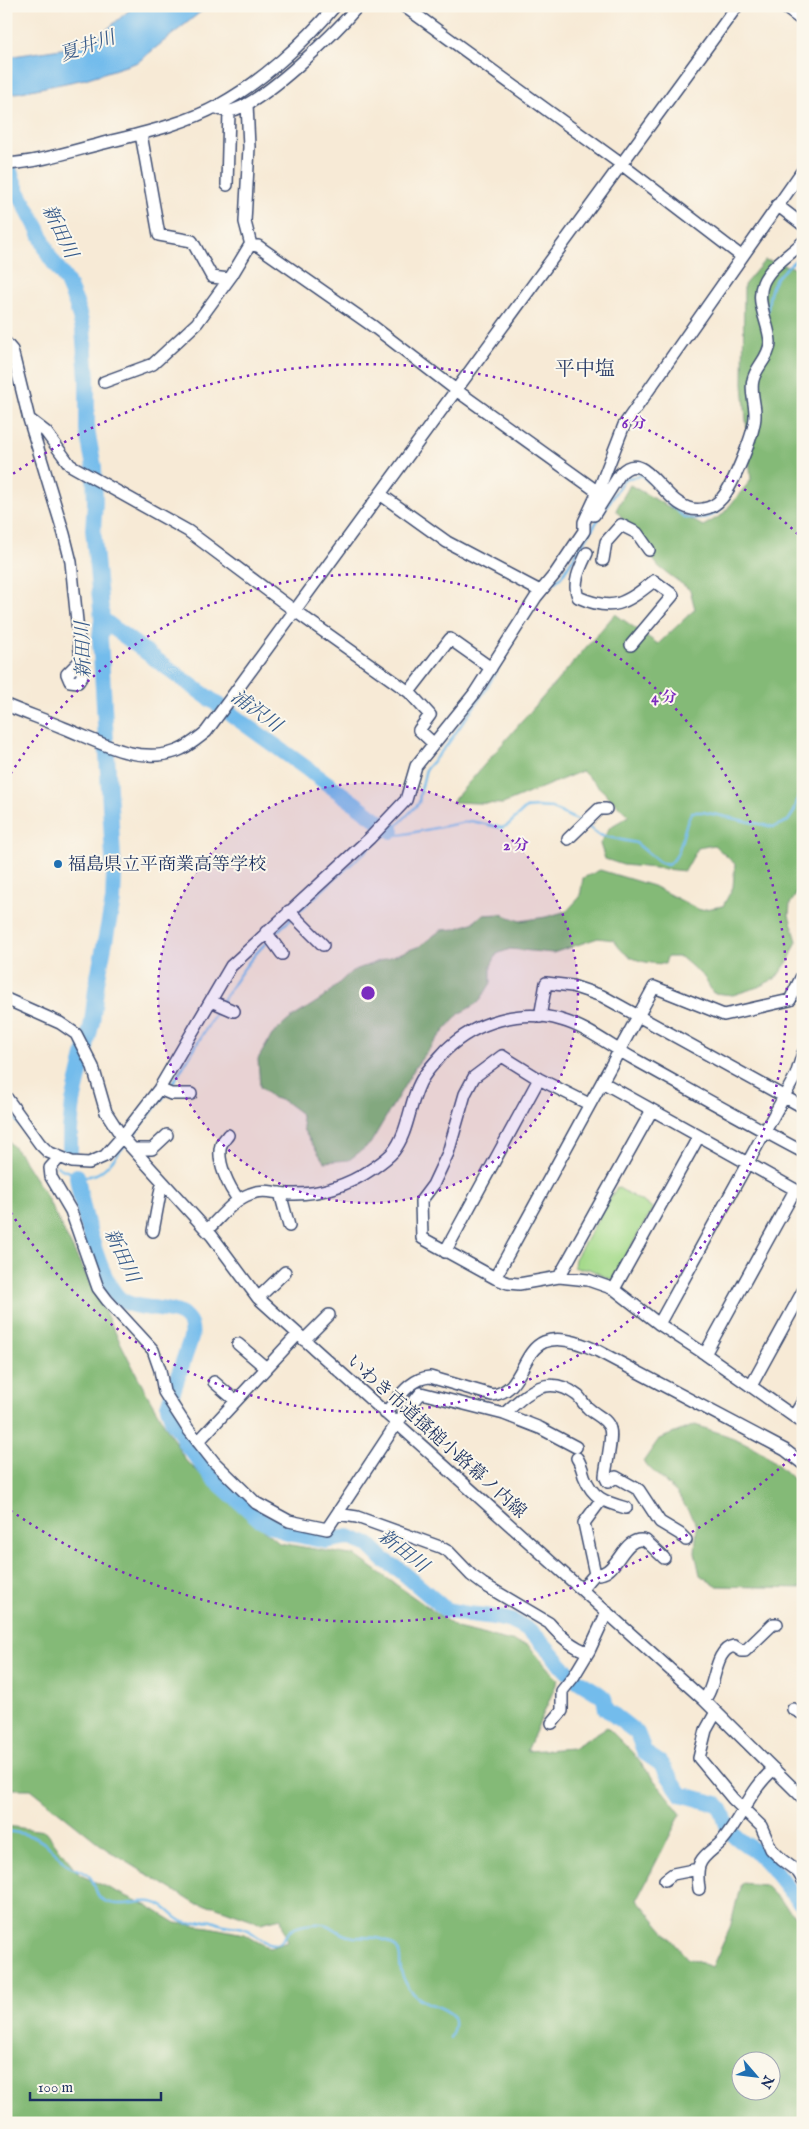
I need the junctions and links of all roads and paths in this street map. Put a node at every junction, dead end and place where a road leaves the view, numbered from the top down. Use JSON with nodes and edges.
{"nodes":[{"id":1,"x":334,"y":6,"type":"edge"},
{"id":2,"x":358,"y":6,"type":"edge"},
{"id":3,"x":404,"y":6,"type":"edge"},
{"id":4,"x":737,"y":6,"type":"edge"},
{"id":5,"x":783,"y":6,"type":"edge"},
{"id":6,"x":803,"y":21,"type":"edge"},
{"id":7,"x":247,"y":104,"type":"junction"},
{"id":8,"x":215,"y":107,"type":"junction"},
{"id":9,"x":229,"y":111,"type":"junction"},
{"id":10,"x":141,"y":134,"type":"junction"},
{"id":11,"x":6,"y":164,"type":"edge"},
{"id":12,"x":621,"y":164,"type":"junction"},
{"id":13,"x":803,"y":170,"type":"edge"},
{"id":14,"x":227,"y":185,"type":"dead end"},
{"id":15,"x":777,"y":205,"type":"junction"},
{"id":16,"x":803,"y":225,"type":"edge"},
{"id":17,"x":803,"y":242,"type":"edge"},
{"id":18,"x":252,"y":245,"type":"junction"},
{"id":19,"x":741,"y":256,"type":"junction"},
{"id":20,"x":229,"y":279,"type":"junction"},
{"id":21,"x":6,"y":343,"type":"edge"},
{"id":22,"x":104,"y":382,"type":"dead end"},
{"id":23,"x":456,"y":390,"type":"junction"},
{"id":24,"x":29,"y":419,"type":"junction"},
{"id":25,"x":598,"y":492,"type":"junction"},
{"id":26,"x":380,"y":494,"type":"junction"},
{"id":27,"x":584,"y":531,"type":"junction"},
{"id":28,"x":574,"y":546,"type":"junction"},
{"id":29,"x":648,"y":550,"type":"dead end"},
{"id":30,"x":588,"y":553,"type":"junction"},
{"id":31,"x":540,"y":591,"type":"junction"},
{"id":32,"x":295,"y":611,"type":"junction"},
{"id":33,"x":631,"y":645,"type":"dead end"},
{"id":34,"x":81,"y":660,"type":"dead end"},
{"id":35,"x":491,"y":668,"type":"junction"},
{"id":36,"x":409,"y":692,"type":"junction"},
{"id":37,"x":6,"y":705,"type":"edge"},
{"id":38,"x":434,"y":744,"type":"junction"},
{"id":39,"x":606,"y":809,"type":"dead end"},
{"id":40,"x":568,"y":839,"type":"dead end"},
{"id":41,"x":289,"y":911,"type":"junction"},
{"id":42,"x":266,"y":932,"type":"junction"},
{"id":43,"x":323,"y":945,"type":"dead end"},
{"id":44,"x":282,"y":954,"type":"dead end"},
{"id":45,"x":803,"y":974,"type":"edge"},
{"id":46,"x":6,"y":999,"type":"edge"},
{"id":47,"x":211,"y":1001,"type":"junction"},
{"id":48,"x":234,"y":1011,"type":"dead end"},
{"id":49,"x":540,"y":1017,"type":"junction"},
{"id":50,"x":638,"y":1017,"type":"junction"},
{"id":51,"x":619,"y":1051,"type":"junction"},
{"id":52,"x":803,"y":1053,"type":"edge"},
{"id":53,"x":539,"y":1079,"type":"junction"},
{"id":54,"x":602,"y":1082,"type":"junction"},
{"id":55,"x":159,"y":1089,"type":"junction"},
{"id":56,"x":191,"y":1094,"type":"dead end"},
{"id":57,"x":6,"y":1097,"type":"edge"},
{"id":58,"x":784,"y":1097,"type":"junction"},
{"id":59,"x":589,"y":1104,"type":"junction"},
{"id":60,"x":803,"y":1107,"type":"edge"},
{"id":61,"x":652,"y":1110,"type":"junction"},
{"id":62,"x":765,"y":1132,"type":"junction"},
{"id":63,"x":166,"y":1135,"type":"dead end"},
{"id":64,"x":228,"y":1135,"type":"dead end"},
{"id":65,"x":699,"y":1136,"type":"junction"},
{"id":66,"x":128,"y":1142,"type":"junction"},
{"id":67,"x":803,"y":1152,"type":"edge"},
{"id":68,"x":57,"y":1161,"type":"junction"},
{"id":69,"x":747,"y":1164,"type":"junction"},
{"id":70,"x":164,"y":1183,"type":"junction"},
{"id":71,"x":799,"y":1192,"type":"edge"},
{"id":72,"x":280,"y":1193,"type":"junction"},
{"id":73,"x":239,"y":1200,"type":"junction"},
{"id":74,"x":290,"y":1226,"type":"dead end"},
{"id":75,"x":207,"y":1230,"type":"junction"},
{"id":76,"x":153,"y":1231,"type":"dead end"},
{"id":77,"x":445,"y":1252,"type":"junction"},
{"id":78,"x":285,"y":1272,"type":"dead end"},
{"id":79,"x":559,"y":1277,"type":"junction"},
{"id":80,"x":495,"y":1278,"type":"junction"},
{"id":81,"x":614,"y":1289,"type":"junction"},
{"id":82,"x":803,"y":1291,"type":"edge"},
{"id":83,"x":258,"y":1298,"type":"junction"},
{"id":84,"x":329,"y":1315,"type":"dead end"},
{"id":85,"x":659,"y":1324,"type":"junction"},
{"id":86,"x":301,"y":1337,"type":"junction"},
{"id":87,"x":238,"y":1344,"type":"dead end"},
{"id":88,"x":705,"y":1354,"type":"junction"},
{"id":89,"x":266,"y":1368,"type":"junction"},
{"id":90,"x":214,"y":1382,"type":"dead end"},
{"id":91,"x":751,"y":1386,"type":"junction"},
{"id":92,"x":803,"y":1400,"type":"edge"},
{"id":93,"x":236,"y":1401,"type":"junction"},
{"id":94,"x":385,"y":1412,"type":"junction"},
{"id":95,"x":504,"y":1414,"type":"junction"},
{"id":96,"x":798,"y":1420,"type":"edge"},
{"id":97,"x":397,"y":1423,"type":"junction"},
{"id":98,"x":198,"y":1442,"type":"junction"},
{"id":99,"x":803,"y":1464,"type":"edge"},
{"id":100,"x":601,"y":1500,"type":"junction"},
{"id":101,"x":626,"y":1508,"type":"dead end"},
{"id":102,"x":337,"y":1514,"type":"junction"},
{"id":103,"x":686,"y":1540,"type":"dead end"},
{"id":104,"x":664,"y":1558,"type":"dead end"},
{"id":105,"x":595,"y":1574,"type":"junction"},
{"id":106,"x":582,"y":1588,"type":"junction"},
{"id":107,"x":607,"y":1612,"type":"junction"},
{"id":108,"x":777,"y":1624,"type":"dead end"},
{"id":109,"x":588,"y":1652,"type":"junction"},
{"id":110,"x":704,"y":1700,"type":"junction"},
{"id":111,"x":716,"y":1712,"type":"junction"},
{"id":112,"x":552,"y":1724,"type":"dead end"},
{"id":113,"x":774,"y":1769,"type":"junction"},
{"id":114,"x":803,"y":1798,"type":"edge"},
{"id":115,"x":743,"y":1808,"type":"junction"},
{"id":116,"x":698,"y":1869,"type":"junction"},
{"id":117,"x":801,"y":1873,"type":"edge"},
{"id":118,"x":665,"y":1880,"type":"dead end"},
{"id":119,"x":699,"y":1888,"type":"dead end"}],
"edges":[{"from":1,"to":8,"type":"street"},
{"from":2,"to":7,"type":"street"},
{"from":3,"to":12,"type":"street"},
{"from":4,"to":12,"type":"street"},
{"from":5,"to":6,"type":"street"},
{"from":7,"to":9,"type":"street"},
{"from":7,"to":18,"type":"street"},
{"from":8,"to":9,"type":"street"},
{"from":8,"to":10,"type":"street"},
{"from":9,"to":14,"type":"street"},
{"from":10,"to":11,"type":"street"},
{"from":10,"to":20,"type":"street"},
{"from":12,"to":19,"type":"street"},
{"from":12,"to":23,"type":"street"},
{"from":13,"to":15,"type":"street"},
{"from":15,"to":16,"type":"street"},
{"from":15,"to":19,"type":"street"},
{"from":17,"to":27,"type":"street"},
{"from":18,"to":20,"type":"street"},
{"from":18,"to":23,"type":"street"},
{"from":19,"to":25,"type":"street"},
{"from":20,"to":22,"type":"street"},
{"from":21,"to":24,"type":"street"},
{"from":23,"to":25,"type":"street"},
{"from":23,"to":26,"type":"street"},
{"from":24,"to":32,"type":"street"},
{"from":24,"to":34,"type":"street"},
{"from":25,"to":27,"type":"street"},
{"from":26,"to":31,"type":"street"},
{"from":26,"to":32,"type":"street"},
{"from":27,"to":28,"type":"street"},
{"from":28,"to":30,"type":"street"},
{"from":28,"to":31,"type":"street"},
{"from":29,"to":30,"type":"street"},
{"from":30,"to":33,"type":"street"},
{"from":31,"to":35,"type":"street"},
{"from":32,"to":36,"type":"street"},
{"from":32,"to":37,"type":"street"},
{"from":35,"to":36,"type":"street"},
{"from":35,"to":38,"type":"street"},
{"from":36,"to":38,"type":"street"},
{"from":38,"to":41,"type":"street"},
{"from":39,"to":40,"type":"street"},
{"from":41,"to":42,"type":"street"},
{"from":41,"to":43,"type":"street"},
{"from":42,"to":44,"type":"street"},
{"from":42,"to":47,"type":"street"},
{"from":45,"to":50,"type":"street"},
{"from":46,"to":66,"type":"street","name":"いわき市道搔槌小路幕ノ内線"},
{"from":47,"to":48,"type":"street"},
{"from":47,"to":55,"type":"street"},
{"from":49,"to":50,"type":"street"},
{"from":49,"to":51,"type":"street"},
{"from":49,"to":72,"type":"street"},
{"from":50,"to":51,"type":"street"},
{"from":50,"to":58,"type":"street"},
{"from":51,"to":54,"type":"street"},
{"from":51,"to":62,"type":"street"},
{"from":52,"to":58,"type":"street"},
{"from":53,"to":59,"type":"street"},
{"from":53,"to":77,"type":"street"},
{"from":53,"to":77,"type":"street"},
{"from":54,"to":59,"type":"street"},
{"from":54,"to":61,"type":"street"},
{"from":55,"to":56,"type":"street"},
{"from":55,"to":66,"type":"street"},
{"from":57,"to":68,"type":"street"},
{"from":58,"to":60,"type":"street"},
{"from":58,"to":62,"type":"street"},
{"from":59,"to":80,"type":"street"},
{"from":61,"to":65,"type":"street"},
{"from":61,"to":79,"type":"street"},
{"from":62,"to":67,"type":"street"},
{"from":62,"to":69,"type":"street"},
{"from":63,"to":66,"type":"street"},
{"from":64,"to":73,"type":"street"},
{"from":65,"to":69,"type":"street"},
{"from":65,"to":81,"type":"street"},
{"from":66,"to":68,"type":"street"},
{"from":66,"to":70,"type":"street","name":"いわき市道搔槌小路幕ノ内線"},
{"from":68,"to":98,"type":"street"},
{"from":69,"to":71,"type":"street"},
{"from":69,"to":85,"type":"street"},
{"from":70,"to":75,"type":"street","name":"いわき市道搔槌小路幕ノ内線"},
{"from":70,"to":76,"type":"street"},
{"from":71,"to":88,"type":"street"},
{"from":72,"to":73,"type":"street"},
{"from":72,"to":74,"type":"street"},
{"from":73,"to":75,"type":"street"},
{"from":75,"to":83,"type":"street","name":"いわき市道搔槌小路幕ノ内線"},
{"from":77,"to":80,"type":"street"},
{"from":78,"to":83,"type":"street"},
{"from":79,"to":80,"type":"street"},
{"from":79,"to":81,"type":"street"},
{"from":81,"to":85,"type":"street"},
{"from":82,"to":91,"type":"street"},
{"from":83,"to":86,"type":"street","name":"いわき市道搔槌小路幕ノ内線"},
{"from":84,"to":86,"type":"street"},
{"from":85,"to":88,"type":"street"},
{"from":86,"to":89,"type":"street"},
{"from":86,"to":94,"type":"street","name":"いわき市道搔槌小路幕ノ内線"},
{"from":87,"to":89,"type":"street"},
{"from":88,"to":91,"type":"street"},
{"from":89,"to":93,"type":"street"},
{"from":90,"to":93,"type":"street"},
{"from":91,"to":96,"type":"street"},
{"from":92,"to":96,"type":"street"},
{"from":93,"to":98,"type":"street"},
{"from":94,"to":97,"type":"street","name":"いわき市道搔槌小路幕ノ内線"},
{"from":94,"to":99,"type":"street"},
{"from":95,"to":97,"type":"street"},
{"from":95,"to":100,"type":"street"},
{"from":95,"to":103,"type":"street"},
{"from":97,"to":102,"type":"street"},
{"from":97,"to":106,"type":"street","name":"いわき市道搔槌小路幕ノ内線"},
{"from":98,"to":102,"type":"street"},
{"from":100,"to":101,"type":"street"},
{"from":100,"to":105,"type":"street"},
{"from":102,"to":109,"type":"street"},
{"from":104,"to":105,"type":"street"},
{"from":105,"to":106,"type":"street"},
{"from":106,"to":107,"type":"street","name":"いわき市道搔槌小路幕ノ内線"},
{"from":107,"to":109,"type":"street"},
{"from":107,"to":110,"type":"street","name":"いわき市道搔槌小路幕ノ内線"},
{"from":108,"to":110,"type":"street"},
{"from":109,"to":112,"type":"street"},
{"from":110,"to":111,"type":"street","name":"いわき市道搔槌小路幕ノ内線"},
{"from":111,"to":113,"type":"street","name":"いわき市道搔槌小路幕ノ内線"},
{"from":111,"to":115,"type":"street"},
{"from":113,"to":114,"type":"street","name":"いわき市道搔槌小路幕ノ内線"},
{"from":113,"to":115,"type":"street"},
{"from":115,"to":116,"type":"street"},
{"from":115,"to":117,"type":"street"},
{"from":116,"to":118,"type":"street"},
{"from":116,"to":119,"type":"street"}]}
